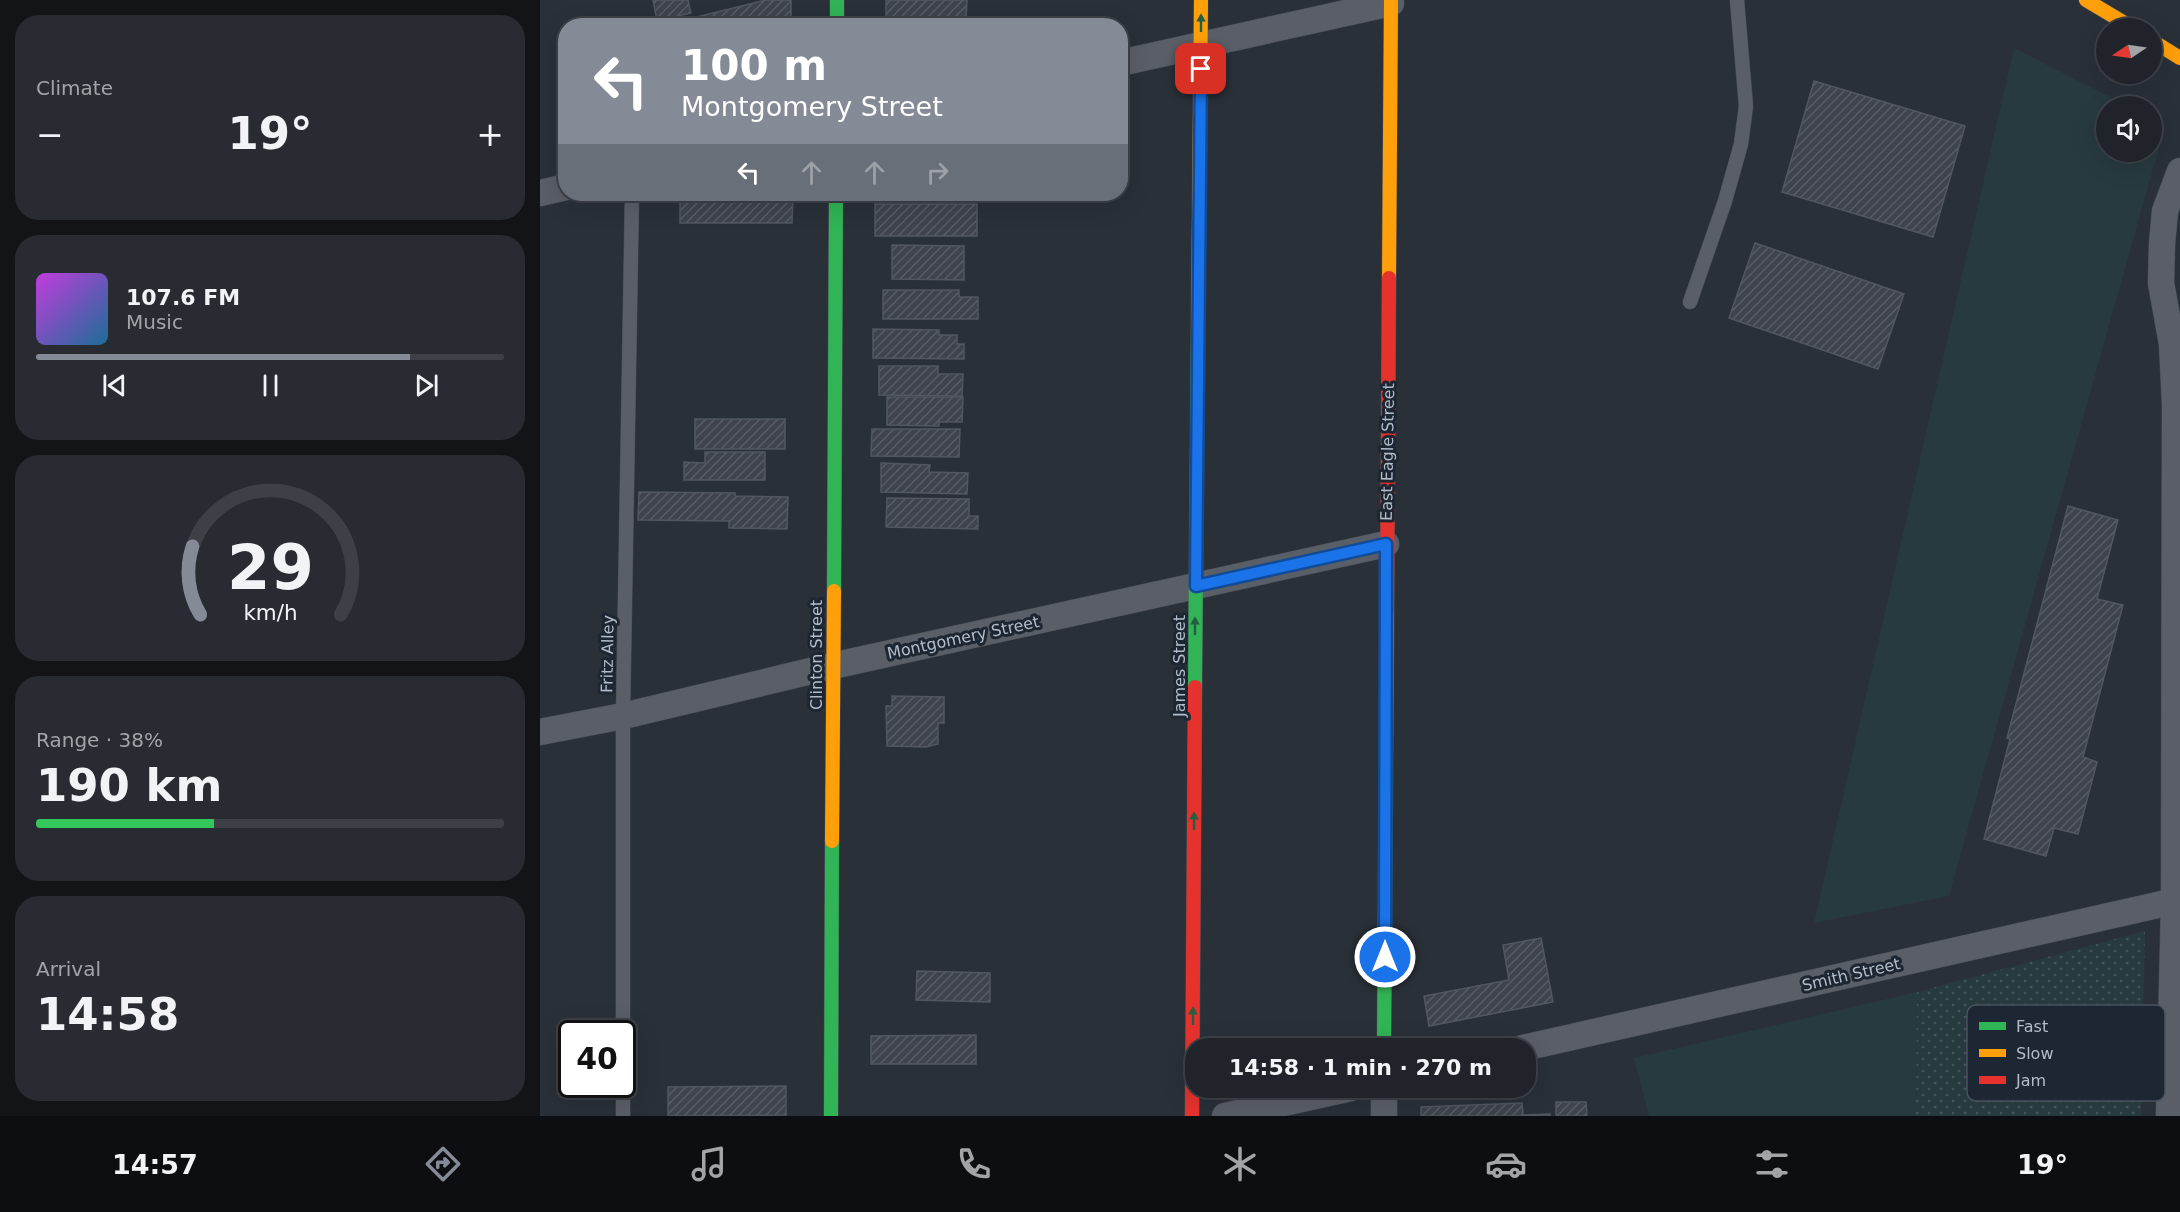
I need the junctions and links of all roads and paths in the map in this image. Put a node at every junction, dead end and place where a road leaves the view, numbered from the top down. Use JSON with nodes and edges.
{"nodes":[{"id":1,"x":837,"y":0,"type":"edge"},
{"id":2,"x":1201,"y":0,"type":"edge"},
{"id":3,"x":1737,"y":0,"type":"edge"},
{"id":4,"x":2086,"y":0,"type":"edge"},
{"id":5,"x":1391,"y":2,"type":"edge"},
{"id":6,"x":837,"y":18,"type":"edge"},
{"id":7,"x":2116,"y":18,"type":"edge"},
{"id":8,"x":1201,"y":45,"type":"junction"},
{"id":9,"x":2162,"y":47,"type":"edge"},
{"id":10,"x":2180,"y":58,"type":"edge"},
{"id":11,"x":1128,"y":61,"type":"edge"},
{"id":12,"x":2180,"y":171,"type":"edge"},
{"id":13,"x":558,"y":189,"type":"edge"},
{"id":14,"x":540,"y":193,"type":"edge"},
{"id":15,"x":632,"y":201,"type":"edge"},
{"id":16,"x":836,"y":201,"type":"edge"},
{"id":17,"x":1690,"y":302,"type":"dead end"},
{"id":18,"x":2177,"y":406,"type":"edge"},
{"id":19,"x":1386,"y":544,"type":"junction"},
{"id":20,"x":1196,"y":586,"type":"junction"},
{"id":21,"x":832,"y":666,"type":"junction"},
{"id":22,"x":623,"y":716,"type":"junction"},
{"id":23,"x":540,"y":732,"type":"edge"},
{"id":24,"x":2177,"y":901,"type":"edge"},
{"id":25,"x":1384,"y":1038,"type":"edge"},
{"id":26,"x":1536,"y":1045,"type":"edge"},
{"id":27,"x":1307,"y":1098,"type":"edge"},
{"id":28,"x":1384,"y":1098,"type":"edge"},
{"id":29,"x":623,"y":1116,"type":"edge"},
{"id":30,"x":831,"y":1116,"type":"edge"},
{"id":31,"x":1192,"y":1116,"type":"edge"},
{"id":32,"x":1225,"y":1116,"type":"edge"},
{"id":33,"x":1384,"y":1116,"type":"edge"},
{"id":34,"x":2169,"y":1116,"type":"edge"}],
"edges":[{"from":1,"to":6,"type":"street"},
{"from":8,"to":2,"type":"street","name":"James Street","one_way":true},
{"from":3,"to":17,"type":"lane"},
{"from":4,"to":7,"type":"street"},
{"from":5,"to":8,"type":"street"},
{"from":5,"to":19,"type":"street","name":"East Eagle Street"},
{"from":8,"to":11,"type":"street"},
{"from":8,"to":20,"type":"street","name":"James Street"},
{"from":9,"to":10,"type":"street"},
{"from":12,"to":18,"type":"street"},
{"from":13,"to":14,"type":"street"},
{"from":15,"to":22,"type":"lane","name":"Fritz Alley"},
{"from":16,"to":21,"type":"street","name":"Clinton Street"},
{"from":18,"to":24,"type":"street"},
{"from":19,"to":20,"type":"street","name":"Montgomery Street"},
{"from":19,"to":25,"type":"street","name":"East Eagle Street"},
{"from":20,"to":21,"type":"street","name":"Montgomery Street"},
{"from":31,"to":20,"type":"street","name":"James Street","one_way":true},
{"from":21,"to":22,"type":"street","name":"Montgomery Street"},
{"from":21,"to":30,"type":"street","name":"Clinton Street"},
{"from":22,"to":23,"type":"street","name":"Montgomery Street"},
{"from":22,"to":29,"type":"lane","name":"Fritz Alley"},
{"from":24,"to":26,"type":"street","name":"Smith Street"},
{"from":24,"to":34,"type":"street"},
{"from":27,"to":32,"type":"street"},
{"from":28,"to":33,"type":"street"}]}
